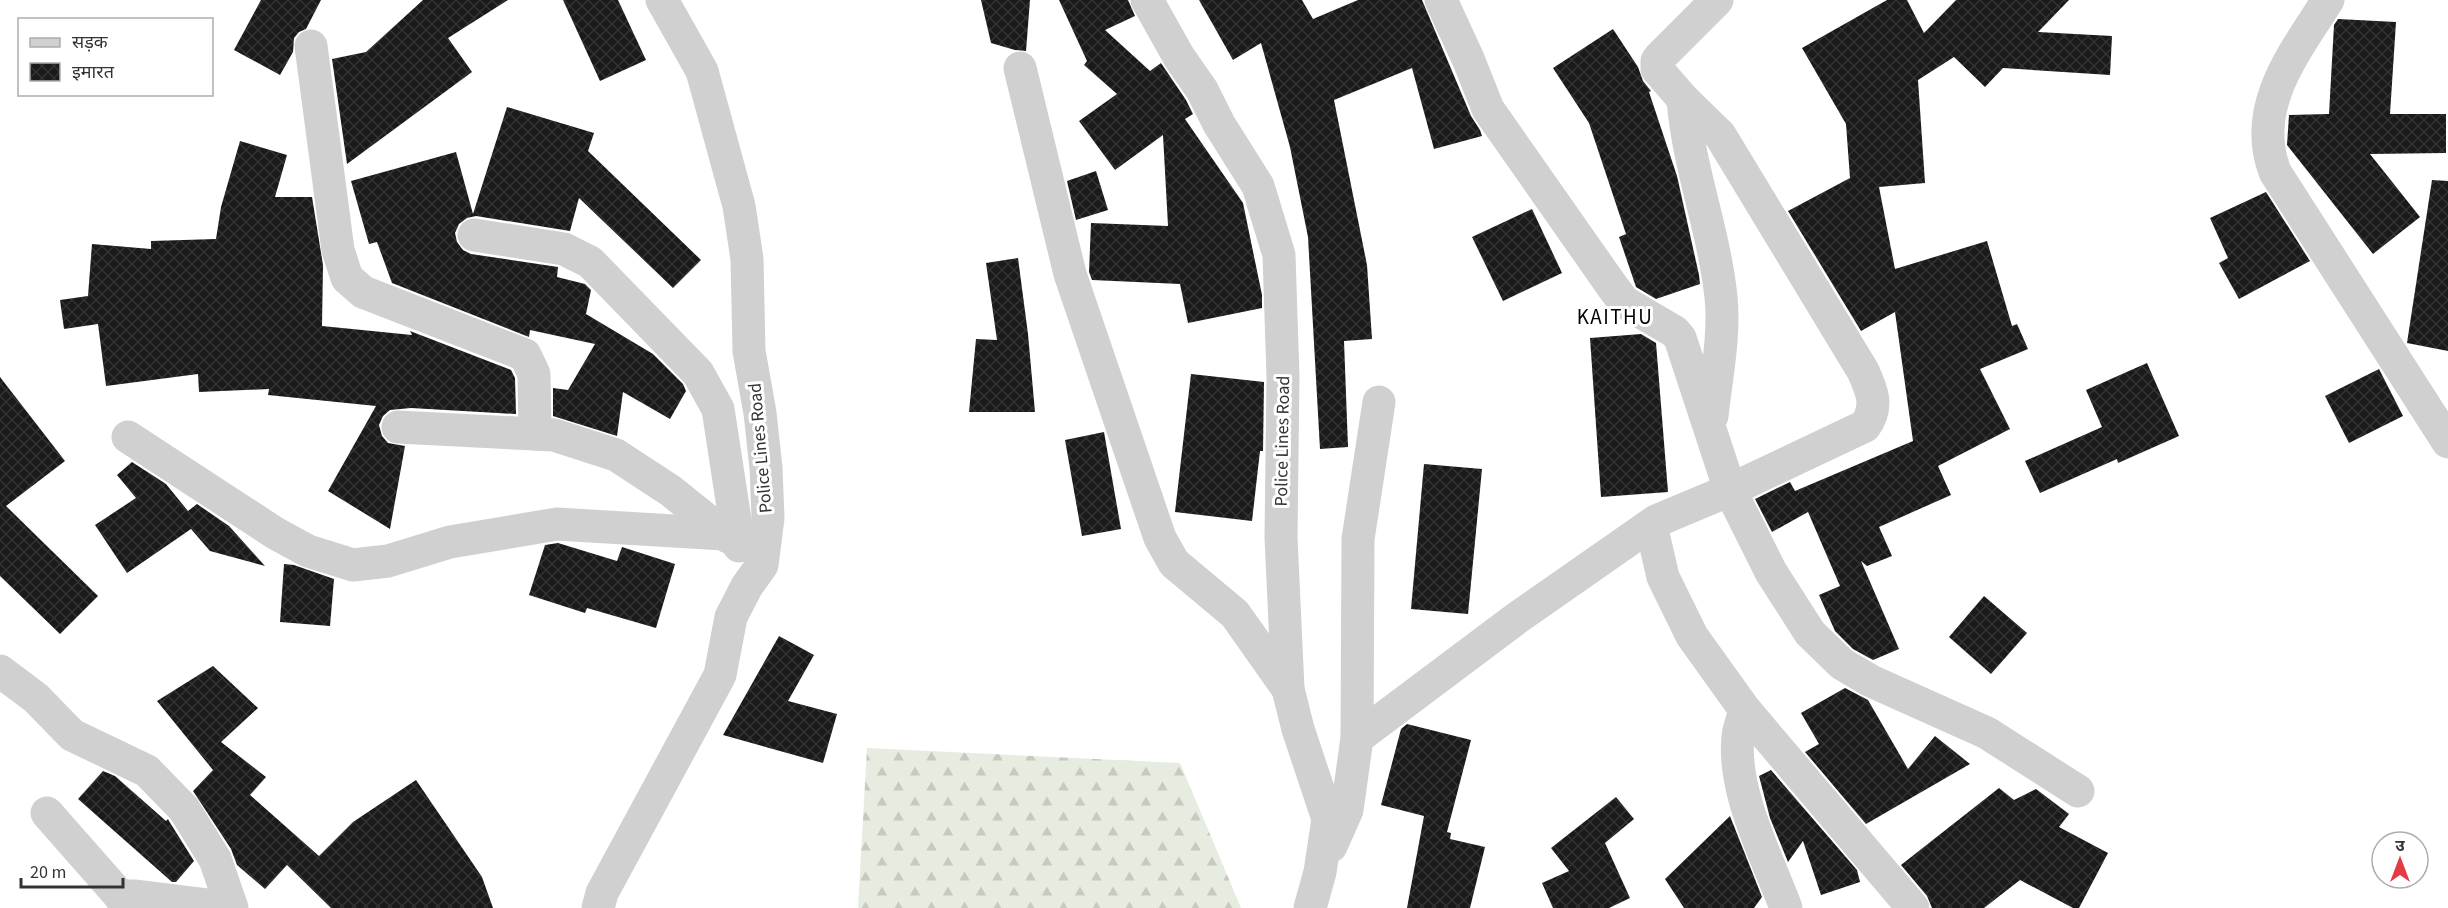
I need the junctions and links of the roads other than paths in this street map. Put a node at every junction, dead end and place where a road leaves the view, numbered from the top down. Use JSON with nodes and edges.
{"nodes":[{"id":1,"x":662,"y":0,"type":"edge"},
{"id":2,"x":1147,"y":0,"type":"edge"},
{"id":3,"x":1441,"y":0,"type":"edge"},
{"id":4,"x":1717,"y":0,"type":"edge"},
{"id":5,"x":2328,"y":0,"type":"edge"},
{"id":6,"x":311,"y":46,"type":"dead end"},
{"id":7,"x":1020,"y":68,"type":"dead end"},
{"id":8,"x":1683,"y":99,"type":"junction"},
{"id":9,"x":474,"y":235,"type":"dead end"},
{"id":10,"x":1379,"y":402,"type":"dead end"},
{"id":11,"x":398,"y":427,"type":"dead end"},
{"id":12,"x":1711,"y":430,"type":"junction"},
{"id":13,"x":535,"y":434,"type":"junction"},
{"id":14,"x":128,"y":437,"type":"dead end"},
{"id":15,"x":2448,"y":442,"type":"edge"},
{"id":16,"x":1730,"y":490,"type":"junction"},
{"id":17,"x":1651,"y":525,"type":"junction"},
{"id":18,"x":742,"y":548,"type":"junction"},
{"id":19,"x":0,"y":671,"type":"edge"},
{"id":20,"x":1288,"y":689,"type":"junction"},
{"id":21,"x":1745,"y":710,"type":"junction"},
{"id":22,"x":1358,"y":738,"type":"junction"},
{"id":23,"x":2078,"y":790,"type":"dead end"},
{"id":24,"x":47,"y":813,"type":"dead end"},
{"id":25,"x":1320,"y":872,"type":"junction"},
{"id":26,"x":123,"y":902,"type":"edge"},
{"id":27,"x":231,"y":908,"type":"edge"},
{"id":28,"x":598,"y":908,"type":"edge"},
{"id":29,"x":1310,"y":908,"type":"edge"},
{"id":30,"x":1786,"y":908,"type":"edge"},
{"id":31,"x":1913,"y":908,"type":"edge"}],
"edges":[{"from":1,"to":18,"type":"street","name":"Police Lines Road"},
{"from":2,"to":20,"type":"street","name":"Police Lines Road"},
{"from":3,"to":12,"type":"street"},
{"from":4,"to":8,"type":"street"},
{"from":5,"to":15,"type":"street"},
{"from":6,"to":13,"type":"street"},
{"from":7,"to":20,"type":"street"},
{"from":8,"to":12,"type":"street"},
{"from":8,"to":16,"type":"street"},
{"from":9,"to":18,"type":"street"},
{"from":10,"to":22,"type":"street"},
{"from":11,"to":13,"type":"street"},
{"from":12,"to":16,"type":"street"},
{"from":13,"to":18,"type":"street"},
{"from":14,"to":18,"type":"street"},
{"from":16,"to":17,"type":"street"},
{"from":16,"to":23,"type":"street"},
{"from":17,"to":21,"type":"street"},
{"from":17,"to":22,"type":"street"},
{"from":18,"to":28,"type":"street","name":"Police Lines Road"},
{"from":19,"to":27,"type":"street"},
{"from":20,"to":25,"type":"street","name":"Police Lines Road"},
{"from":21,"to":30,"type":"street"},
{"from":21,"to":31,"type":"street"},
{"from":22,"to":25,"type":"street"},
{"from":24,"to":26,"type":"street"},
{"from":25,"to":29,"type":"street","name":"Police Lines Road"},
{"from":26,"to":27,"type":"street"}]}
